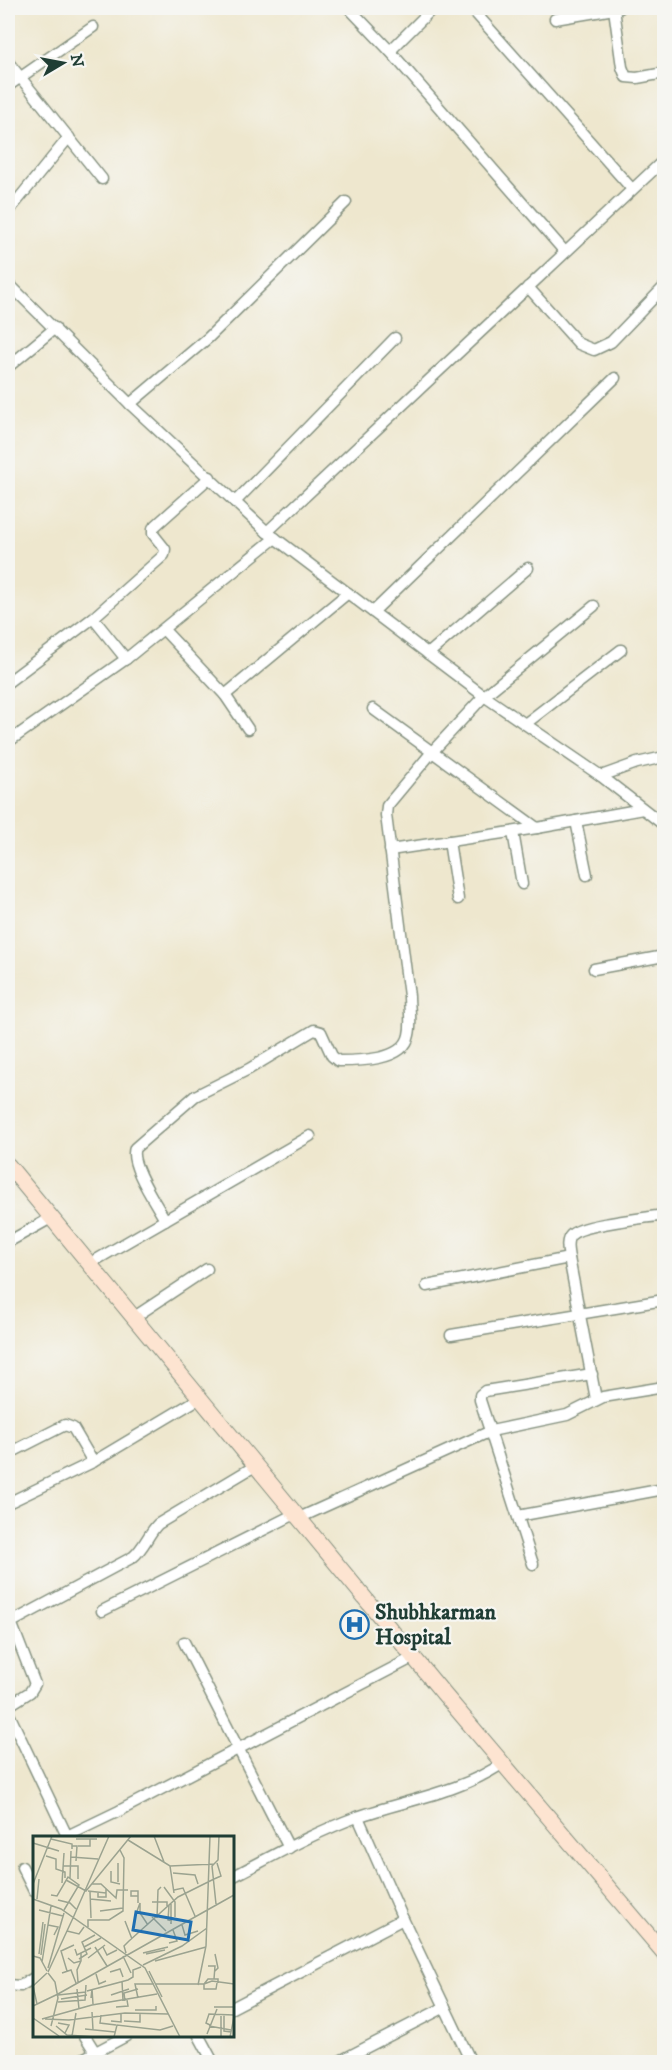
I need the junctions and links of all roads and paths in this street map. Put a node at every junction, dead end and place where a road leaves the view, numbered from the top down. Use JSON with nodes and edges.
{"nodes":[{"id":1,"x":349,"y":8,"type":"edge"},
{"id":2,"x":433,"y":8,"type":"edge"},
{"id":3,"x":471,"y":8,"type":"edge"},
{"id":4,"x":617,"y":8,"type":"edge"},
{"id":5,"x":555,"y":19,"type":"dead end"},
{"id":6,"x":93,"y":27,"type":"dead end"},
{"id":7,"x":390,"y":51,"type":"junction"},
{"id":8,"x":8,"y":62,"type":"edge"},
{"id":9,"x":664,"y":73,"type":"edge"},
{"id":10,"x":19,"y":78,"type":"junction"},
{"id":11,"x":8,"y":86,"type":"edge"},
{"id":12,"x":69,"y":137,"type":"junction"},
{"id":13,"x":664,"y":160,"type":"edge"},
{"id":14,"x":102,"y":178,"type":"dead end"},
{"id":15,"x":632,"y":189,"type":"junction"},
{"id":16,"x":346,"y":202,"type":"dead end"},
{"id":17,"x":8,"y":212,"type":"edge"},
{"id":18,"x":565,"y":252,"type":"junction"},
{"id":19,"x":8,"y":283,"type":"edge"},
{"id":20,"x":528,"y":287,"type":"junction"},
{"id":21,"x":664,"y":287,"type":"edge"},
{"id":22,"x":55,"y":328,"type":"junction"},
{"id":23,"x":395,"y":338,"type":"dead end"},
{"id":24,"x":8,"y":367,"type":"edge"},
{"id":25,"x":615,"y":378,"type":"dead end"},
{"id":26,"x":130,"y":404,"type":"junction"},
{"id":27,"x":210,"y":477,"type":"junction"},
{"id":28,"x":235,"y":502,"type":"junction"},
{"id":29,"x":271,"y":535,"type":"junction"},
{"id":30,"x":528,"y":568,"type":"dead end"},
{"id":31,"x":348,"y":594,"type":"junction"},
{"id":32,"x":594,"y":606,"type":"dead end"},
{"id":33,"x":373,"y":612,"type":"junction"},
{"id":34,"x":93,"y":618,"type":"junction"},
{"id":35,"x":164,"y":630,"type":"junction"},
{"id":36,"x":621,"y":650,"type":"dead end"},
{"id":37,"x":428,"y":654,"type":"junction"},
{"id":38,"x":126,"y":658,"type":"junction"},
{"id":39,"x":8,"y":682,"type":"edge"},
{"id":40,"x":225,"y":695,"type":"junction"},
{"id":41,"x":484,"y":696,"type":"junction"},
{"id":42,"x":373,"y":709,"type":"dead end"},
{"id":43,"x":525,"y":724,"type":"junction"},
{"id":44,"x":248,"y":729,"type":"dead end"},
{"id":45,"x":8,"y":742,"type":"edge"},
{"id":46,"x":432,"y":752,"type":"junction"},
{"id":47,"x":664,"y":757,"type":"edge"},
{"id":48,"x":601,"y":776,"type":"junction"},
{"id":49,"x":664,"y":810,"type":"edge"},
{"id":50,"x":647,"y":812,"type":"junction"},
{"id":51,"x":576,"y":821,"type":"junction"},
{"id":52,"x":664,"y":825,"type":"edge"},
{"id":53,"x":537,"y":828,"type":"junction"},
{"id":54,"x":513,"y":832,"type":"junction"},
{"id":55,"x":449,"y":841,"type":"junction"},
{"id":56,"x":390,"y":850,"type":"junction"},
{"id":57,"x":587,"y":875,"type":"dead end"},
{"id":58,"x":522,"y":884,"type":"dead end"},
{"id":59,"x":458,"y":899,"type":"dead end"},
{"id":60,"x":664,"y":956,"type":"edge"},
{"id":61,"x":594,"y":969,"type":"dead end"},
{"id":62,"x":310,"y":1136,"type":"dead end"},
{"id":63,"x":8,"y":1166,"type":"edge"},
{"id":64,"x":664,"y":1215,"type":"edge"},
{"id":65,"x":51,"y":1218,"type":"junction"},
{"id":66,"x":165,"y":1220,"type":"junction"},
{"id":67,"x":8,"y":1242,"type":"edge"},
{"id":68,"x":569,"y":1258,"type":"junction"},
{"id":69,"x":89,"y":1264,"type":"junction"},
{"id":70,"x":207,"y":1269,"type":"dead end"},
{"id":71,"x":427,"y":1286,"type":"dead end"},
{"id":72,"x":664,"y":1300,"type":"edge"},
{"id":73,"x":580,"y":1313,"type":"junction"},
{"id":74,"x":133,"y":1318,"type":"junction"},
{"id":75,"x":451,"y":1335,"type":"dead end"},
{"id":76,"x":592,"y":1374,"type":"junction"},
{"id":77,"x":664,"y":1387,"type":"edge"},
{"id":78,"x":200,"y":1398,"type":"junction"},
{"id":79,"x":596,"y":1399,"type":"junction"},
{"id":80,"x":490,"y":1431,"type":"junction"},
{"id":81,"x":8,"y":1454,"type":"edge"},
{"id":82,"x":93,"y":1462,"type":"junction"},
{"id":83,"x":255,"y":1466,"type":"junction"},
{"id":84,"x":664,"y":1489,"type":"edge"},
{"id":85,"x":8,"y":1503,"type":"edge"},
{"id":86,"x":297,"y":1516,"type":"junction"},
{"id":87,"x":518,"y":1516,"type":"junction"},
{"id":88,"x":533,"y":1564,"type":"dead end"},
{"id":89,"x":102,"y":1611,"type":"dead end"},
{"id":90,"x":9,"y":1623,"type":"edge"},
{"id":91,"x":184,"y":1642,"type":"dead end"},
{"id":92,"x":414,"y":1658,"type":"junction"},
{"id":93,"x":8,"y":1706,"type":"edge"},
{"id":94,"x":8,"y":1712,"type":"edge"},
{"id":95,"x":237,"y":1749,"type":"junction"},
{"id":96,"x":503,"y":1763,"type":"junction"},
{"id":97,"x":358,"y":1817,"type":"junction"},
{"id":98,"x":66,"y":1836,"type":"edge"},
{"id":99,"x":69,"y":1836,"type":"edge"},
{"id":100,"x":289,"y":1848,"type":"junction"},
{"id":101,"x":22,"y":1867,"type":"dead end"},
{"id":102,"x":234,"y":1876,"type":"edge"},
{"id":103,"x":33,"y":1889,"type":"edge"},
{"id":104,"x":403,"y":1919,"type":"junction"},
{"id":105,"x":664,"y":1953,"type":"edge"},
{"id":106,"x":33,"y":1979,"type":"edge"},
{"id":107,"x":8,"y":1985,"type":"edge"},
{"id":108,"x":234,"y":2007,"type":"edge"},
{"id":109,"x":445,"y":2007,"type":"junction"},
{"id":110,"x":86,"y":2037,"type":"edge"},
{"id":111,"x":124,"y":2037,"type":"edge"},
{"id":112,"x":200,"y":2037,"type":"edge"},
{"id":113,"x":95,"y":2052,"type":"junction"},
{"id":114,"x":77,"y":2062,"type":"edge"},
{"id":115,"x":213,"y":2062,"type":"edge"},
{"id":116,"x":338,"y":2062,"type":"edge"},
{"id":117,"x":471,"y":2062,"type":"edge"}],
"edges":[{"from":1,"to":7,"type":"street"},
{"from":2,"to":7,"type":"street"},
{"from":3,"to":15,"type":"street"},
{"from":4,"to":5,"type":"street"},
{"from":4,"to":9,"type":"street"},
{"from":6,"to":10,"type":"street"},
{"from":7,"to":18,"type":"street"},
{"from":8,"to":10,"type":"street"},
{"from":10,"to":11,"type":"street"},
{"from":10,"to":12,"type":"street"},
{"from":12,"to":14,"type":"street"},
{"from":12,"to":17,"type":"street"},
{"from":13,"to":15,"type":"street"},
{"from":15,"to":18,"type":"street"},
{"from":16,"to":26,"type":"street"},
{"from":18,"to":20,"type":"street"},
{"from":19,"to":22,"type":"street"},
{"from":20,"to":21,"type":"street"},
{"from":20,"to":29,"type":"street"},
{"from":22,"to":24,"type":"street"},
{"from":22,"to":26,"type":"street"},
{"from":23,"to":28,"type":"street"},
{"from":25,"to":33,"type":"street"},
{"from":26,"to":27,"type":"street"},
{"from":27,"to":28,"type":"street"},
{"from":27,"to":34,"type":"street"},
{"from":28,"to":29,"type":"street"},
{"from":29,"to":31,"type":"street"},
{"from":29,"to":35,"type":"street"},
{"from":30,"to":37,"type":"street"},
{"from":31,"to":33,"type":"street"},
{"from":31,"to":40,"type":"street"},
{"from":32,"to":41,"type":"street"},
{"from":33,"to":37,"type":"street"},
{"from":34,"to":38,"type":"street"},
{"from":34,"to":39,"type":"street"},
{"from":35,"to":38,"type":"street"},
{"from":35,"to":40,"type":"street"},
{"from":36,"to":43,"type":"street"},
{"from":37,"to":41,"type":"street"},
{"from":38,"to":45,"type":"street"},
{"from":40,"to":44,"type":"street"},
{"from":41,"to":43,"type":"street"},
{"from":41,"to":46,"type":"street"},
{"from":42,"to":46,"type":"street"},
{"from":43,"to":48,"type":"street"},
{"from":46,"to":53,"type":"street"},
{"from":46,"to":56,"type":"street"},
{"from":47,"to":48,"type":"street"},
{"from":48,"to":50,"type":"street"},
{"from":49,"to":50,"type":"street"},
{"from":50,"to":51,"type":"street"},
{"from":50,"to":52,"type":"street"},
{"from":51,"to":53,"type":"street"},
{"from":51,"to":57,"type":"street"},
{"from":53,"to":54,"type":"street"},
{"from":54,"to":55,"type":"street"},
{"from":54,"to":58,"type":"street"},
{"from":55,"to":56,"type":"street"},
{"from":55,"to":59,"type":"street"},
{"from":56,"to":66,"type":"street"},
{"from":60,"to":61,"type":"street"},
{"from":62,"to":66,"type":"street"},
{"from":63,"to":65,"type":"main road"},
{"from":64,"to":68,"type":"street"},
{"from":65,"to":67,"type":"street"},
{"from":65,"to":69,"type":"main road"},
{"from":66,"to":69,"type":"street"},
{"from":68,"to":71,"type":"street"},
{"from":68,"to":73,"type":"street"},
{"from":69,"to":74,"type":"main road"},
{"from":70,"to":74,"type":"street"},
{"from":72,"to":73,"type":"street"},
{"from":73,"to":75,"type":"street"},
{"from":73,"to":76,"type":"street"},
{"from":74,"to":78,"type":"main road"},
{"from":76,"to":79,"type":"street"},
{"from":76,"to":80,"type":"street"},
{"from":77,"to":79,"type":"street"},
{"from":78,"to":82,"type":"street"},
{"from":78,"to":83,"type":"main road"},
{"from":79,"to":80,"type":"street"},
{"from":80,"to":86,"type":"street"},
{"from":80,"to":87,"type":"street"},
{"from":81,"to":82,"type":"street"},
{"from":82,"to":85,"type":"street"},
{"from":83,"to":86,"type":"main road"},
{"from":83,"to":90,"type":"street"},
{"from":84,"to":87,"type":"street"},
{"from":86,"to":89,"type":"street"},
{"from":86,"to":92,"type":"main road"},
{"from":87,"to":88,"type":"street"},
{"from":90,"to":93,"type":"street"},
{"from":91,"to":95,"type":"street"},
{"from":92,"to":95,"type":"street"},
{"from":92,"to":96,"type":"main road"},
{"from":94,"to":98,"type":"street"},
{"from":95,"to":99,"type":"street"},
{"from":95,"to":100,"type":"street"},
{"from":96,"to":97,"type":"street"},
{"from":96,"to":105,"type":"main road"},
{"from":97,"to":100,"type":"street"},
{"from":97,"to":104,"type":"street"},
{"from":100,"to":102,"type":"street"},
{"from":101,"to":103,"type":"street"},
{"from":104,"to":108,"type":"street"},
{"from":104,"to":109,"type":"street"},
{"from":106,"to":107,"type":"street"},
{"from":109,"to":116,"type":"street"},
{"from":109,"to":117,"type":"street"},
{"from":110,"to":113,"type":"street"},
{"from":111,"to":113,"type":"street"},
{"from":112,"to":115,"type":"street"},
{"from":113,"to":114,"type":"street"}]}
